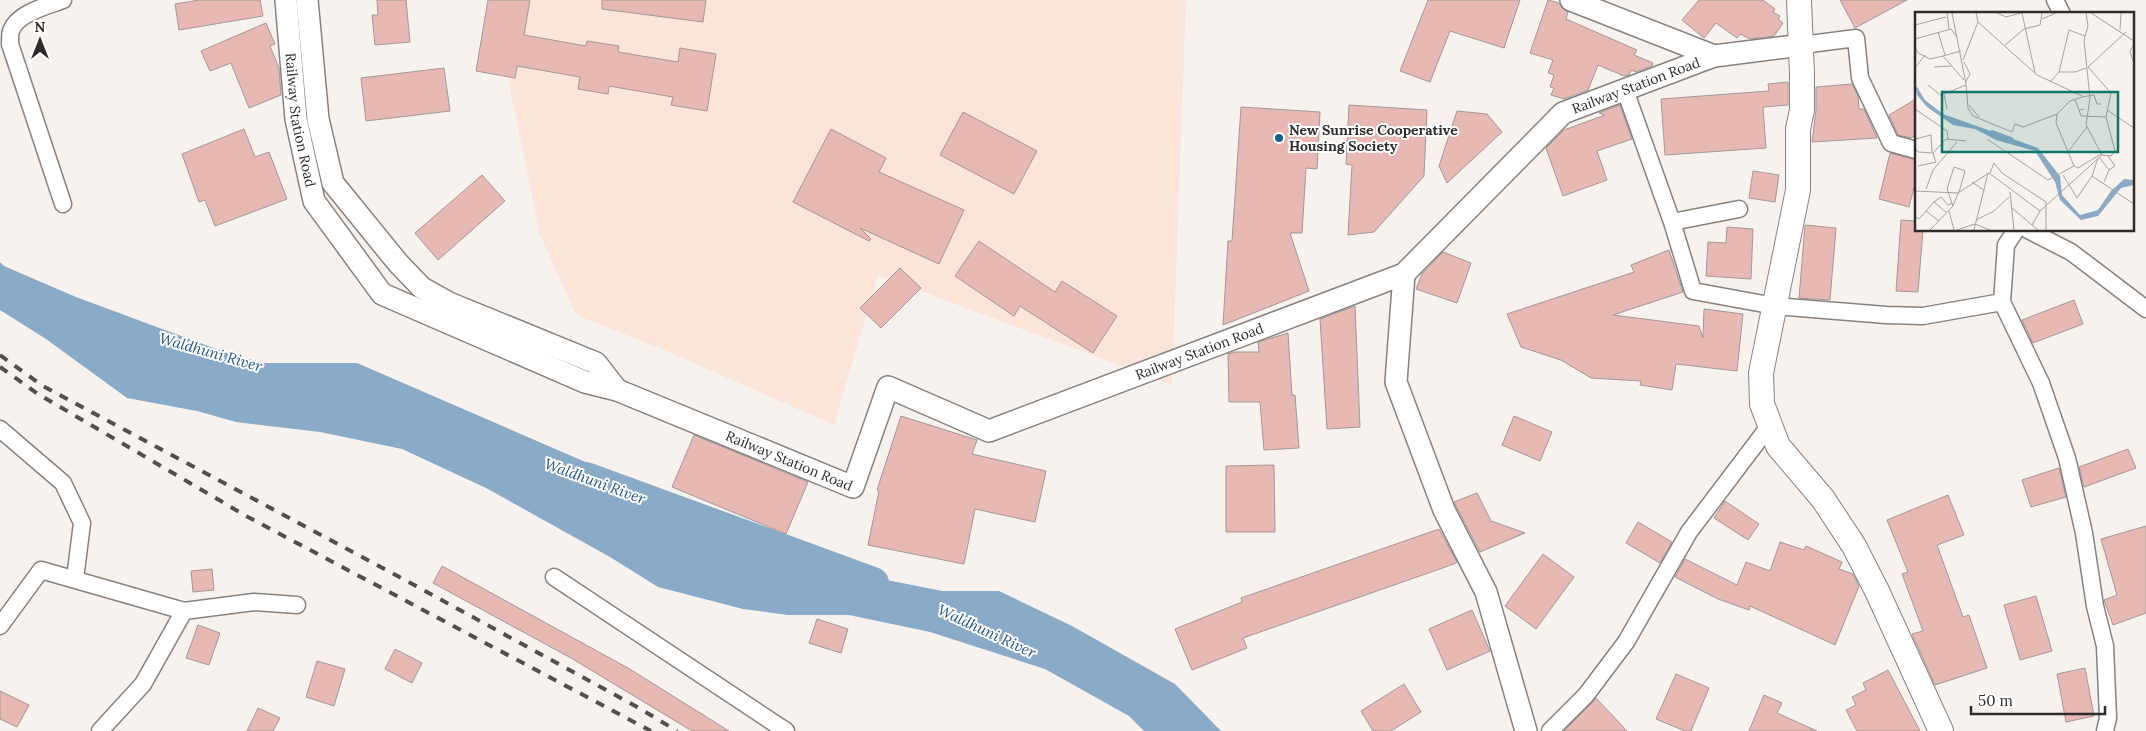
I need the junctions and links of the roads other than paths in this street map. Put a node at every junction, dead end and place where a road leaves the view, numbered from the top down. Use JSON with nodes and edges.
{"nodes":[{"id":1,"x":63,"y":0,"type":"edge"},
{"id":2,"x":286,"y":0,"type":"edge"},
{"id":3,"x":307,"y":0,"type":"edge"},
{"id":4,"x":1571,"y":0,"type":"edge"},
{"id":5,"x":1799,"y":0,"type":"edge"},
{"id":6,"x":2055,"y":0,"type":"edge"},
{"id":7,"x":2061,"y":12,"type":"edge"},
{"id":8,"x":1802,"y":45,"type":"junction"},
{"id":9,"x":1714,"y":56,"type":"junction"},
{"id":10,"x":8,"y":59,"type":"edge"},
{"id":11,"x":1625,"y":90,"type":"junction"},
{"id":12,"x":1915,"y":150,"type":"edge"},
{"id":13,"x":64,"y":204,"type":"dead end"},
{"id":14,"x":1739,"y":209,"type":"dead end"},
{"id":15,"x":1672,"y":222,"type":"junction"},
{"id":16,"x":2015,"y":231,"type":"edge"},
{"id":17,"x":2030,"y":231,"type":"edge"},
{"id":18,"x":1404,"y":274,"type":"junction"},
{"id":19,"x":2002,"y":302,"type":"junction"},
{"id":20,"x":1774,"y":306,"type":"junction"},
{"id":21,"x":2146,"y":309,"type":"edge"},
{"id":22,"x":617,"y":390,"type":"junction"},
{"id":23,"x":1770,"y":425,"type":"junction"},
{"id":24,"x":0,"y":429,"type":"edge"},
{"id":25,"x":554,"y":577,"type":"dead end"},
{"id":26,"x":75,"y":579,"type":"junction"},
{"id":27,"x":297,"y":604,"type":"dead end"},
{"id":28,"x":184,"y":611,"type":"junction"},
{"id":29,"x":0,"y":626,"type":"edge"},
{"id":30,"x":100,"y":731,"type":"edge"},
{"id":31,"x":786,"y":731,"type":"edge"},
{"id":32,"x":1526,"y":731,"type":"edge"},
{"id":33,"x":1550,"y":731,"type":"edge"},
{"id":34,"x":1941,"y":731,"type":"edge"},
{"id":35,"x":2105,"y":731,"type":"edge"}],
"edges":[{"from":1,"to":10,"type":"street"},
{"from":2,"to":22,"type":"street","name":"Railway Station Road"},
{"from":3,"to":22,"type":"street","name":"Railway Station Road"},
{"from":4,"to":9,"type":"street"},
{"from":5,"to":8,"type":"main road"},
{"from":6,"to":7,"type":"street"},
{"from":8,"to":9,"type":"street","name":"Railway Station Road"},
{"from":8,"to":12,"type":"street"},
{"from":8,"to":20,"type":"main road"},
{"from":9,"to":11,"type":"street","name":"Railway Station Road"},
{"from":10,"to":13,"type":"street"},
{"from":11,"to":15,"type":"street"},
{"from":11,"to":18,"type":"street","name":"Railway Station Road"},
{"from":14,"to":15,"type":"street"},
{"from":15,"to":20,"type":"street"},
{"from":16,"to":19,"type":"street"},
{"from":17,"to":21,"type":"street"},
{"from":18,"to":22,"type":"street","name":"Railway Station Road"},
{"from":18,"to":32,"type":"street"},
{"from":19,"to":20,"type":"street"},
{"from":19,"to":35,"type":"street"},
{"from":20,"to":23,"type":"main road"},
{"from":23,"to":33,"type":"street"},
{"from":23,"to":34,"type":"main road"},
{"from":24,"to":26,"type":"street"},
{"from":25,"to":31,"type":"street"},
{"from":26,"to":28,"type":"street"},
{"from":26,"to":29,"type":"street"},
{"from":27,"to":28,"type":"street"},
{"from":28,"to":30,"type":"street"}]}
